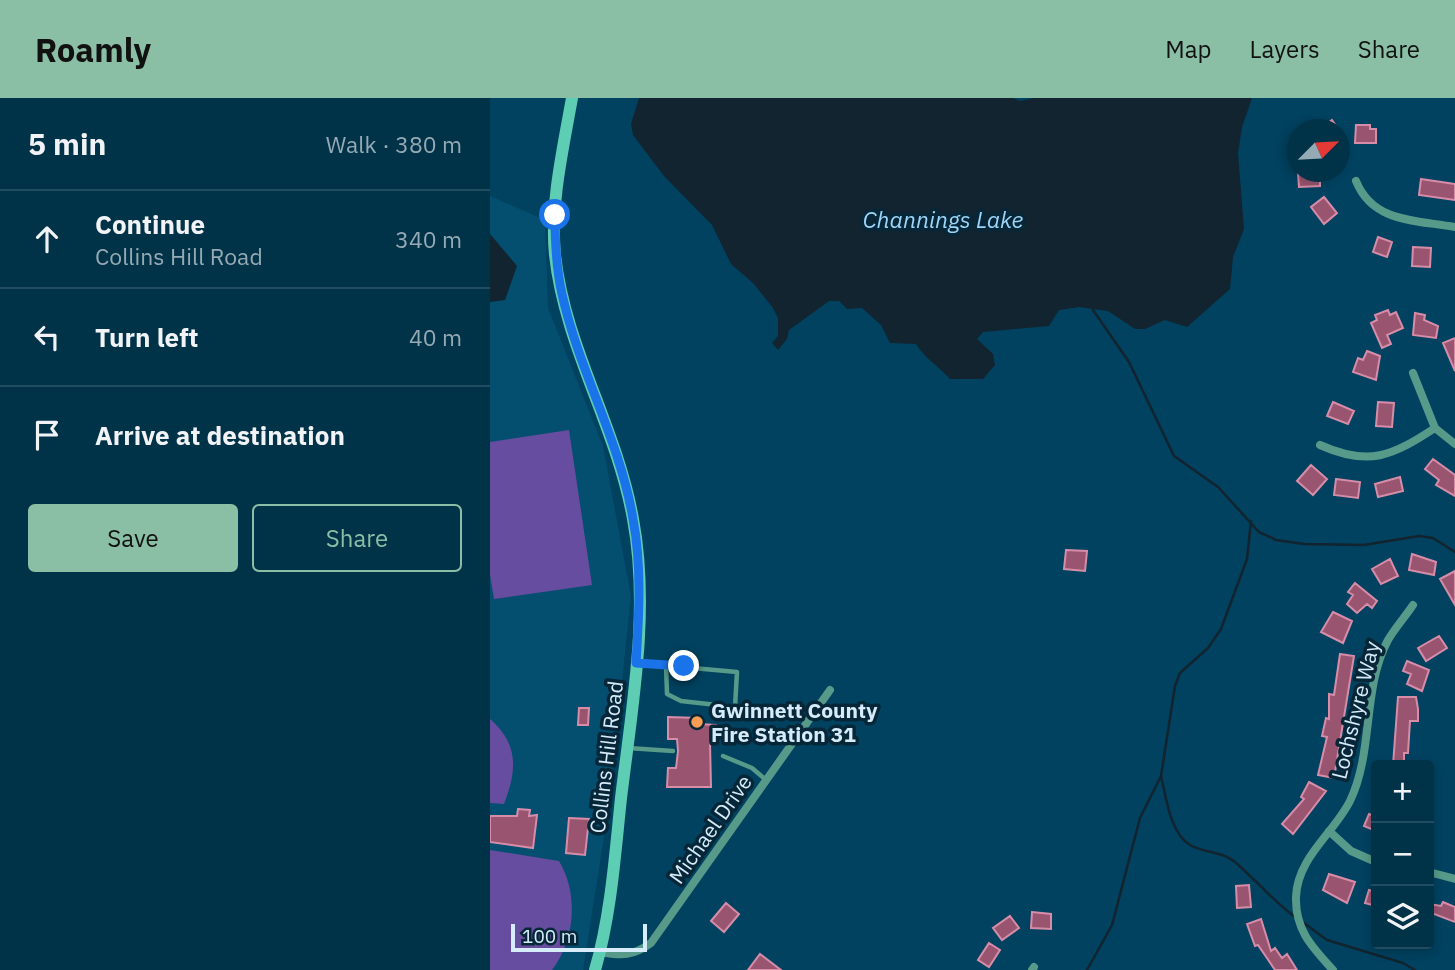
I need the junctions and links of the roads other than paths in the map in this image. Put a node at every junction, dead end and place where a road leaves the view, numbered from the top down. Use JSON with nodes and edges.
{"nodes":[{"id":1,"x":572,"y":98,"type":"edge"},
{"id":2,"x":1356,"y":181,"type":"dead end"},
{"id":3,"x":1455,"y":227,"type":"edge"},
{"id":4,"x":1413,"y":373,"type":"dead end"},
{"id":5,"x":1435,"y":428,"type":"junction"},
{"id":6,"x":1320,"y":444,"type":"dead end"},
{"id":7,"x":1455,"y":444,"type":"edge"},
{"id":8,"x":1413,"y":605,"type":"dead end"},
{"id":9,"x":636,"y":663,"type":"junction"},
{"id":10,"x":666,"y":665,"type":"junction"},
{"id":11,"x":830,"y":690,"type":"dead end"},
{"id":12,"x":627,"y":748,"type":"junction"},
{"id":13,"x":673,"y":751,"type":"dead end"},
{"id":14,"x":723,"y":756,"type":"dead end"},
{"id":15,"x":766,"y":780,"type":"junction"},
{"id":16,"x":1329,"y":831,"type":"junction"},
{"id":17,"x":1371,"y":860,"type":"edge"},
{"id":18,"x":1434,"y":873,"type":"edge"},
{"id":19,"x":1455,"y":879,"type":"edge"},
{"id":20,"x":600,"y":952,"type":"junction"},
{"id":21,"x":595,"y":970,"type":"edge"},
{"id":22,"x":1333,"y":970,"type":"edge"}],
"edges":[{"from":1,"to":9,"type":"street","name":"Collins Hill Road"},
{"from":2,"to":3,"type":"street"},
{"from":4,"to":5,"type":"street"},
{"from":5,"to":6,"type":"street"},
{"from":5,"to":7,"type":"street"},
{"from":8,"to":16,"type":"street","name":"Lochshyre Way"},
{"from":9,"to":10,"type":"lane"},
{"from":9,"to":12,"type":"street","name":"Collins Hill Road"},
{"from":10,"to":10,"type":"lane"},
{"from":11,"to":15,"type":"street","name":"Michael Drive"},
{"from":12,"to":13,"type":"lane"},
{"from":12,"to":20,"type":"street","name":"Collins Hill Road"},
{"from":14,"to":15,"type":"lane"},
{"from":15,"to":20,"type":"street","name":"Michael Drive"},
{"from":16,"to":17,"type":"street"},
{"from":16,"to":22,"type":"street","name":"Lochshyre Way"},
{"from":18,"to":19,"type":"street"},
{"from":20,"to":21,"type":"street","name":"Collins Hill Road"}]}
